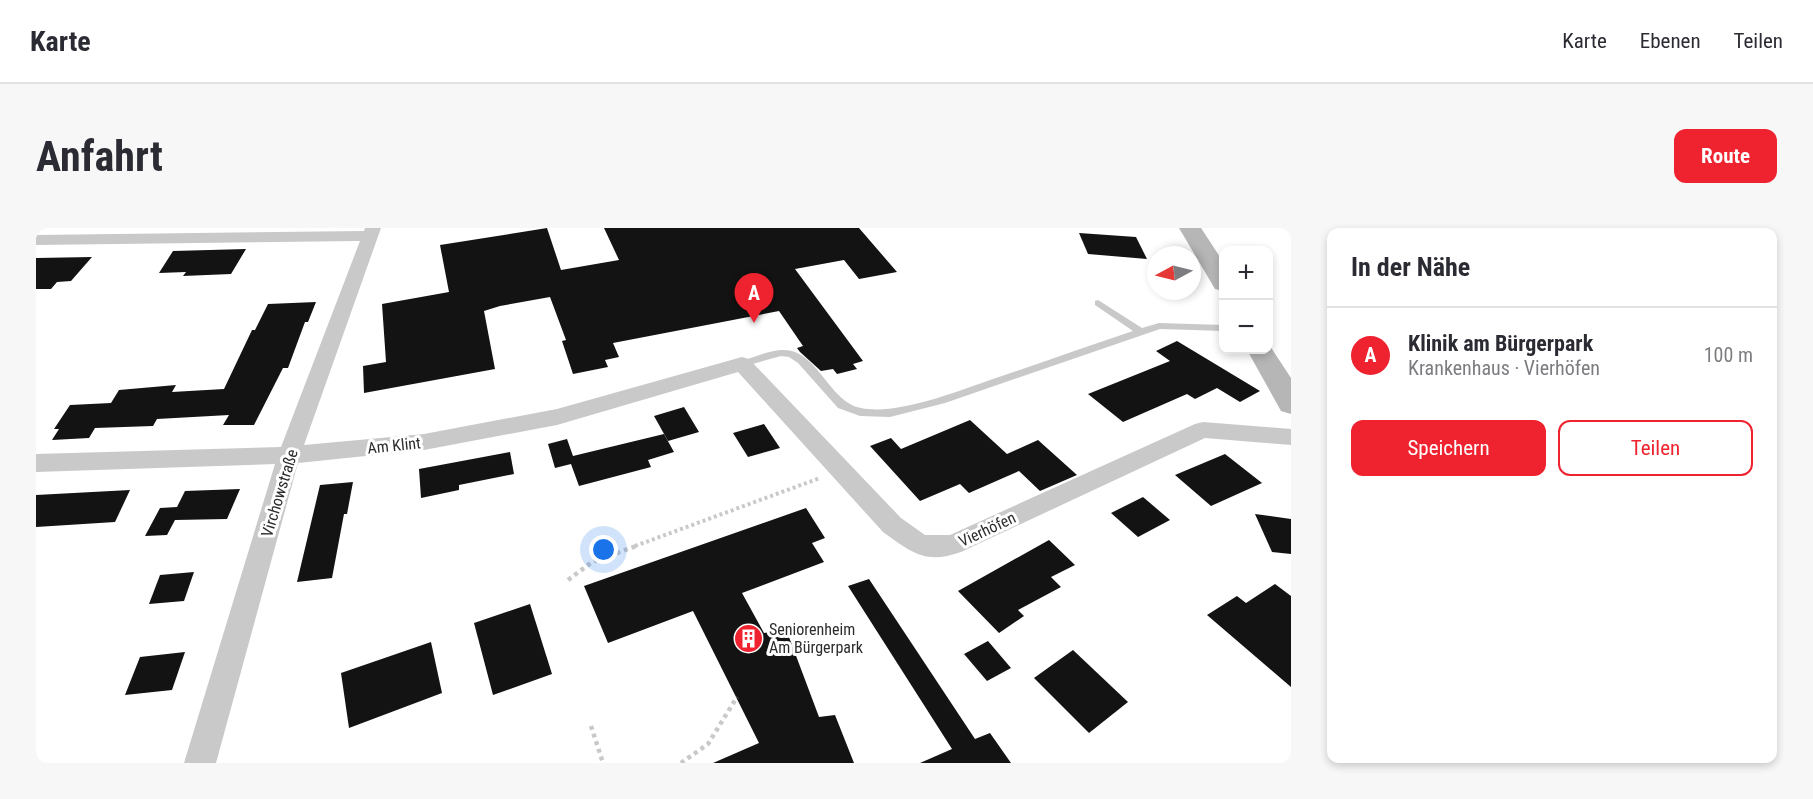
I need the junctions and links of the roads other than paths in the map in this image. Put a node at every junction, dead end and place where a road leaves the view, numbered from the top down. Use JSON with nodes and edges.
{"nodes":[{"id":1,"x":1190,"y":228,"type":"edge"},
{"id":2,"x":371,"y":232,"type":"edge"},
{"id":3,"x":36,"y":240,"type":"edge"},
{"id":4,"x":1219,"y":276,"type":"edge"},
{"id":5,"x":1098,"y":303,"type":"dead end"},
{"id":6,"x":1219,"y":328,"type":"edge"},
{"id":7,"x":1141,"y":332,"type":"junction"},
{"id":8,"x":1263,"y":354,"type":"edge"},
{"id":9,"x":742,"y":364,"type":"junction"},
{"id":10,"x":1291,"y":404,"type":"edge"},
{"id":11,"x":1291,"y":437,"type":"edge"},
{"id":12,"x":289,"y":455,"type":"junction"},
{"id":13,"x":36,"y":463,"type":"edge"},
{"id":14,"x":200,"y":763,"type":"edge"}],
"edges":[{"from":1,"to":4,"type":"main road"},
{"from":2,"to":3,"type":"street"},
{"from":2,"to":12,"type":"street","name":"Virchowstraße"},
{"from":5,"to":7,"type":"lane"},
{"from":6,"to":7,"type":"lane"},
{"from":7,"to":9,"type":"lane"},
{"from":8,"to":10,"type":"main road"},
{"from":9,"to":11,"type":"street","name":"Vierhöfen"},
{"from":9,"to":12,"type":"street","name":"Am Klint"},
{"from":12,"to":13,"type":"street","name":"Am Klint"},
{"from":12,"to":14,"type":"street","name":"Virchowstraße"}]}
